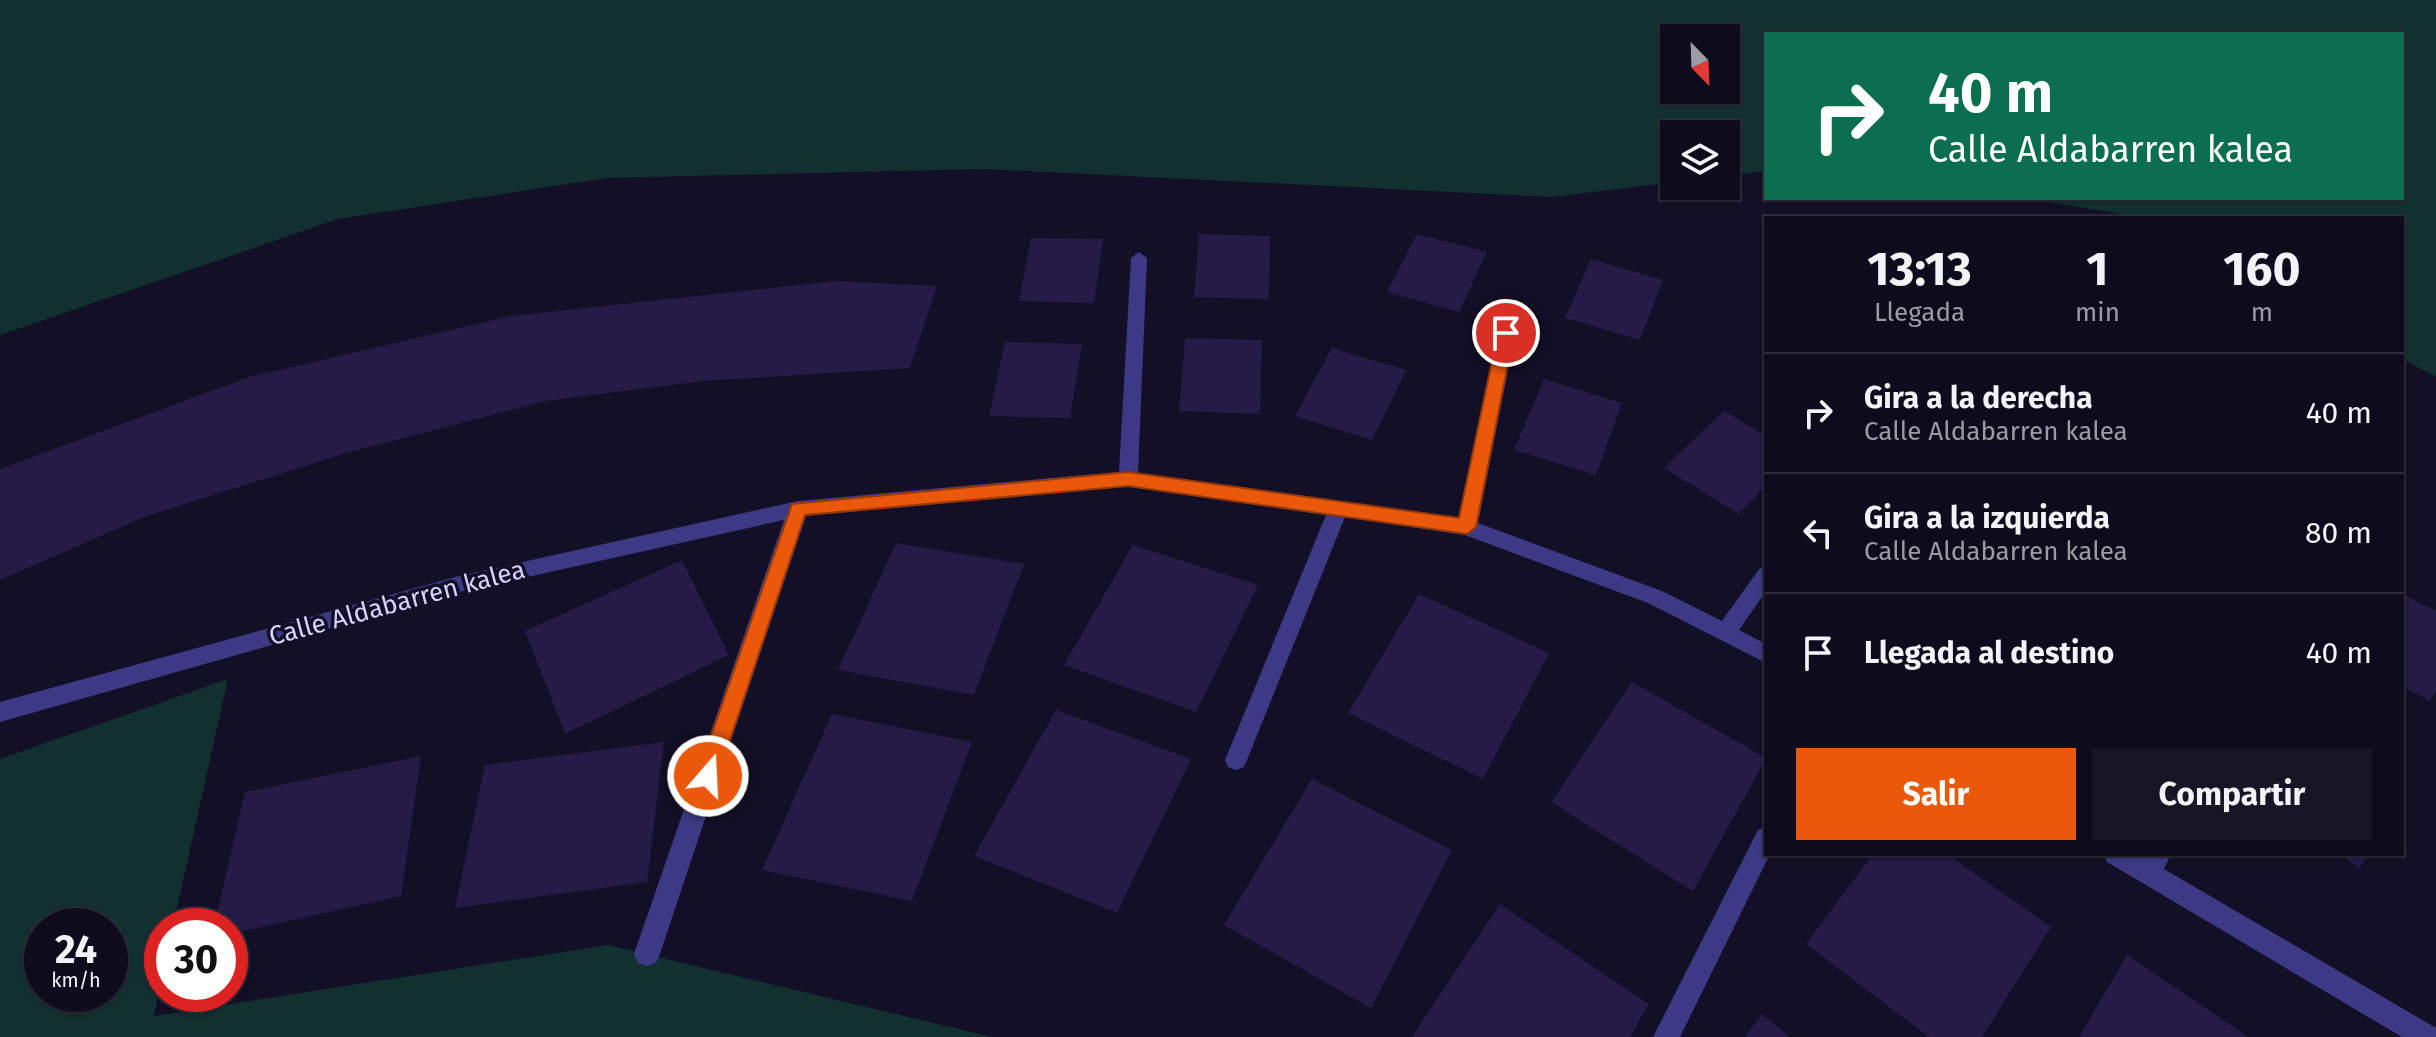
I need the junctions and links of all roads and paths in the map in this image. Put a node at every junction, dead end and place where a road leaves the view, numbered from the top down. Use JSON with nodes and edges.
{"nodes":[{"id":1,"x":1139,"y":258,"type":"dead end"},
{"id":2,"x":1506,"y":333,"type":"dead end"},
{"id":3,"x":1128,"y":479,"type":"junction"},
{"id":4,"x":1339,"y":508,"type":"junction"},
{"id":5,"x":798,"y":509,"type":"junction"},
{"id":6,"x":1467,"y":527,"type":"junction"},
{"id":7,"x":1764,"y":578,"type":"edge"},
{"id":8,"x":1725,"y":633,"type":"junction"},
{"id":9,"x":1764,"y":653,"type":"edge"},
{"id":10,"x":0,"y":712,"type":"edge"},
{"id":11,"x":1236,"y":760,"type":"dead end"},
{"id":12,"x":1764,"y":842,"type":"edge"},
{"id":13,"x":2124,"y":856,"type":"edge"},
{"id":14,"x":2154,"y":864,"type":"edge"},
{"id":15,"x":647,"y":954,"type":"dead end"},
{"id":16,"x":2416,"y":1034,"type":"edge"},
{"id":17,"x":1666,"y":1037,"type":"edge"}],
"edges":[{"from":1,"to":3,"type":"street"},
{"from":2,"to":6,"type":"street"},
{"from":3,"to":4,"type":"street","name":"Calle Aldabarren kalea"},
{"from":3,"to":5,"type":"street","name":"Calle Aldabarren kalea"},
{"from":4,"to":6,"type":"street","name":"Calle Aldabarren kalea"},
{"from":4,"to":11,"type":"street"},
{"from":5,"to":10,"type":"street","name":"Calle Aldabarren kalea"},
{"from":5,"to":15,"type":"street"},
{"from":6,"to":8,"type":"street","name":"Calle Aldabarren kalea"},
{"from":7,"to":8,"type":"street"},
{"from":8,"to":9,"type":"street","name":"Calle Aldabarren kalea"},
{"from":12,"to":17,"type":"street"},
{"from":13,"to":14,"type":"street"},
{"from":14,"to":16,"type":"street"}]}
